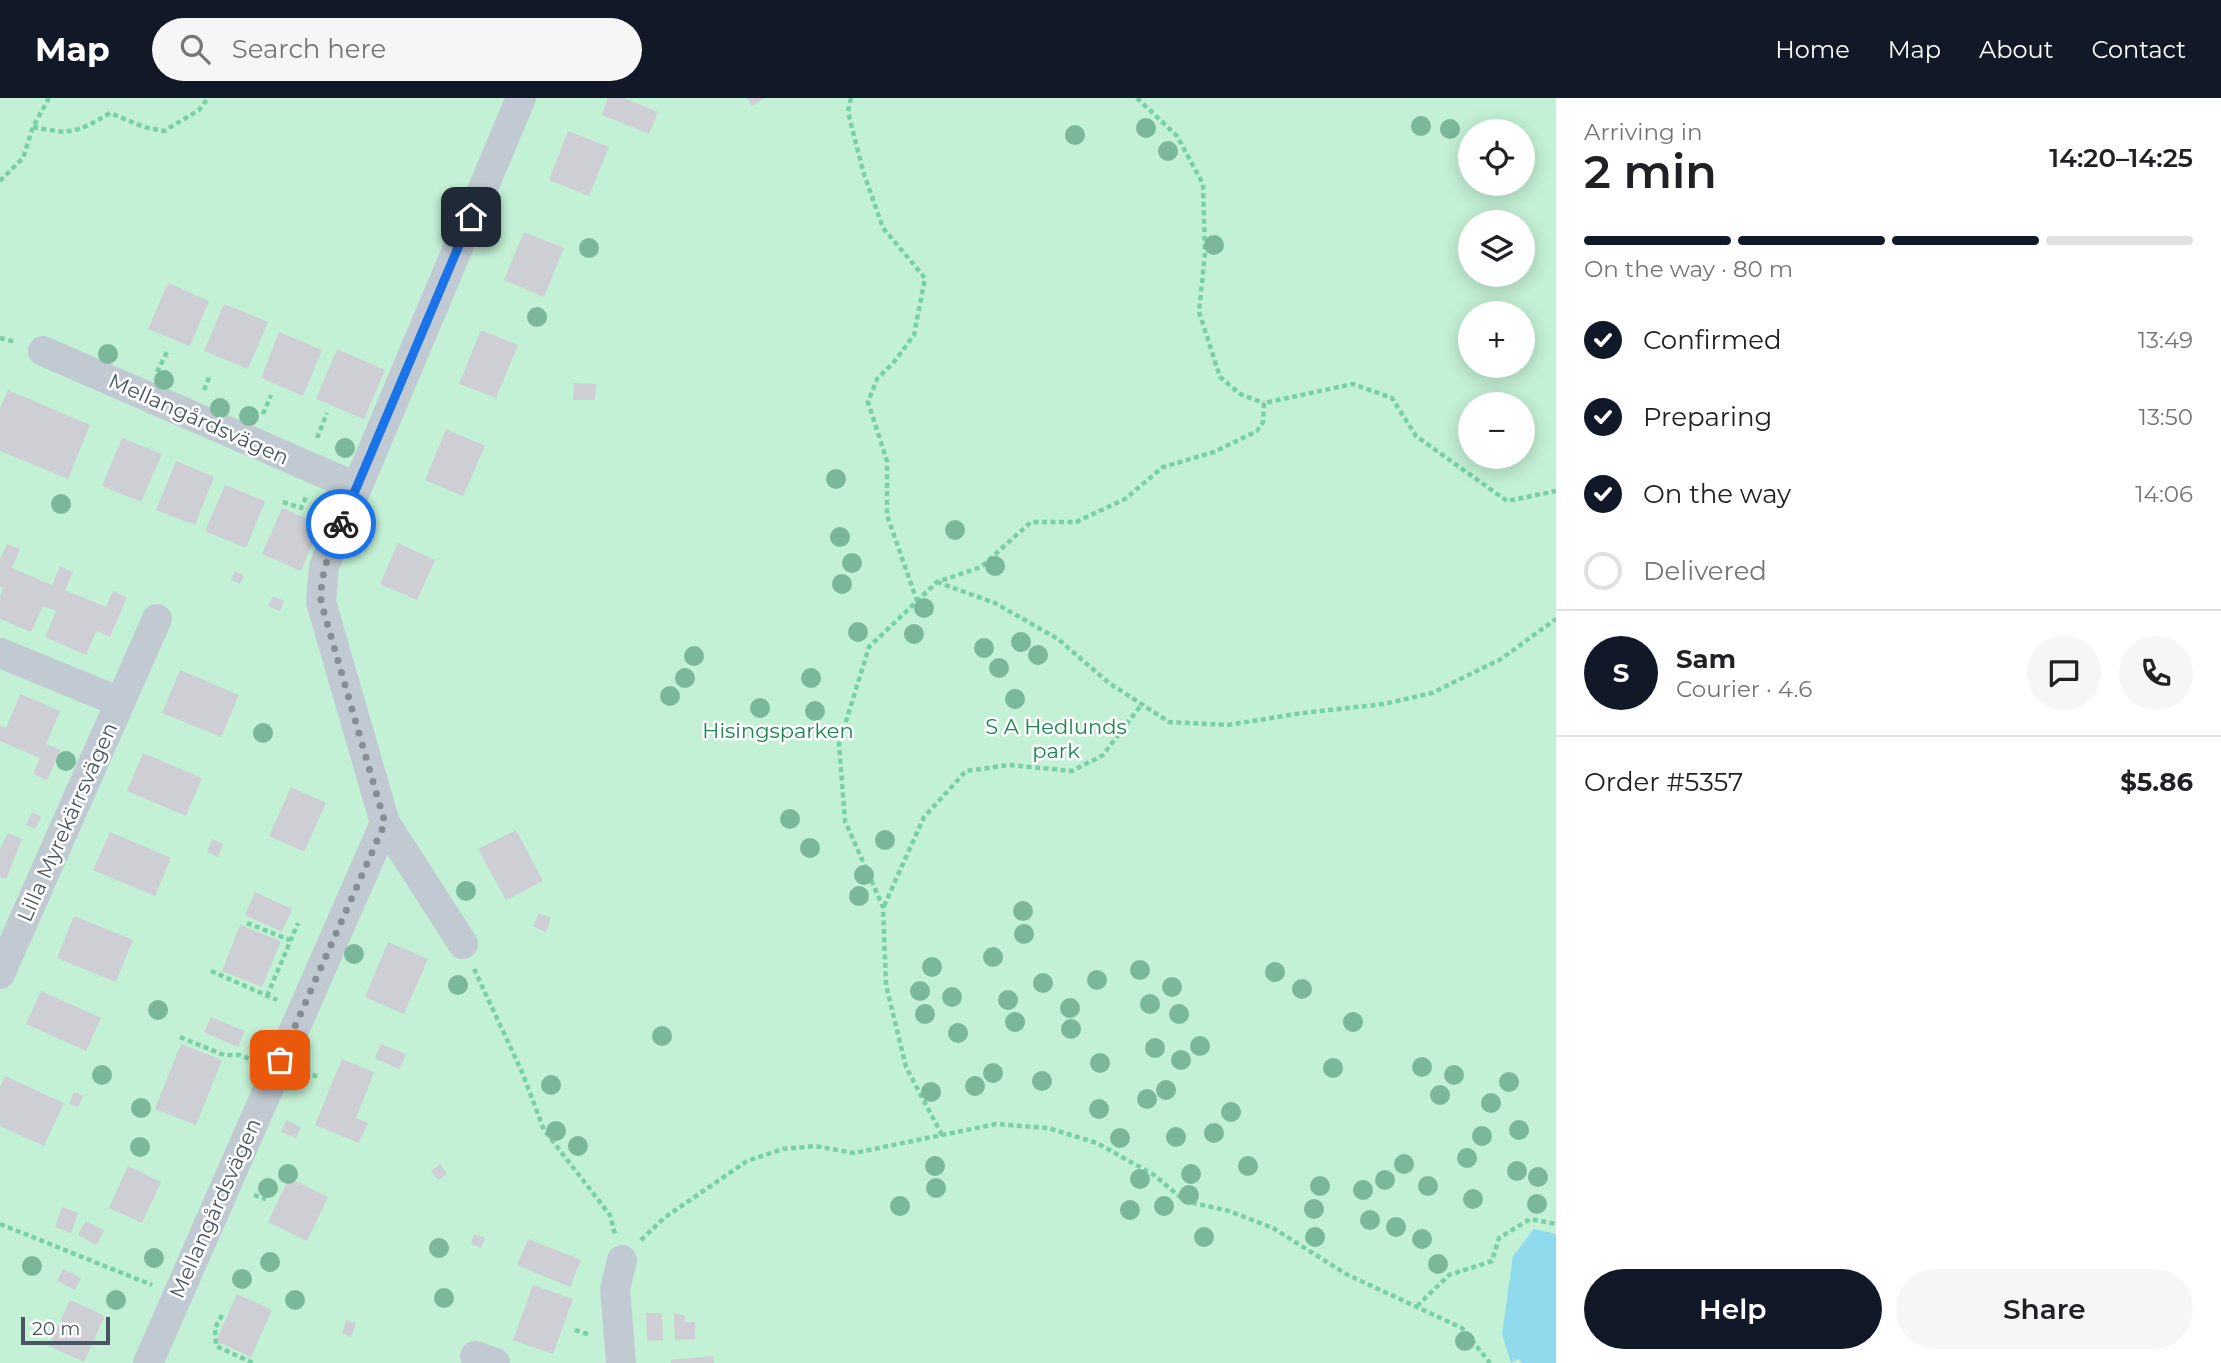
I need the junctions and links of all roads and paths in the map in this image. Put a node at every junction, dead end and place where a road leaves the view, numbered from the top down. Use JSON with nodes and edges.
{"nodes":[{"id":1,"x":49,"y":98,"type":"edge"},
{"id":2,"x":208,"y":98,"type":"edge"},
{"id":3,"x":521,"y":98,"type":"edge"},
{"id":4,"x":851,"y":98,"type":"edge"},
{"id":5,"x":1137,"y":98,"type":"edge"},
{"id":6,"x":33,"y":127,"type":"junction"},
{"id":7,"x":0,"y":181,"type":"edge"},
{"id":8,"x":43,"y":351,"type":"dead end"},
{"id":9,"x":1264,"y":403,"type":"junction"},
{"id":10,"x":356,"y":487,"type":"junction"},
{"id":11,"x":1556,"y":491,"type":"edge"},
{"id":12,"x":936,"y":582,"type":"junction"},
{"id":13,"x":917,"y":601,"type":"junction"},
{"id":14,"x":157,"y":618,"type":"dead end"},
{"id":15,"x":1556,"y":619,"type":"edge"},
{"id":16,"x":0,"y":653,"type":"edge"},
{"id":17,"x":120,"y":702,"type":"junction"},
{"id":18,"x":1142,"y":704,"type":"junction"},
{"id":19,"x":385,"y":823,"type":"junction"},
{"id":20,"x":883,"y":907,"type":"junction"},
{"id":21,"x":247,"y":923,"type":"dead end"},
{"id":22,"x":298,"y":923,"type":"dead end"},
{"id":23,"x":7,"y":939,"type":"edge"},
{"id":24,"x":290,"y":940,"type":"junction"},
{"id":25,"x":463,"y":944,"type":"joint"},
{"id":26,"x":211,"y":971,"type":"dead end"},
{"id":27,"x":0,"y":974,"type":"edge"},
{"id":28,"x":267,"y":996,"type":"junction"},
{"id":29,"x":302,"y":1011,"type":"junction"},
{"id":30,"x":180,"y":1037,"type":"dead end"},
{"id":31,"x":275,"y":1072,"type":"junction"},
{"id":32,"x":942,"y":1135,"type":"junction"},
{"id":33,"x":0,"y":1224,"type":"edge"},
{"id":34,"x":1556,"y":1224,"type":"edge"},
{"id":35,"x":622,"y":1259,"type":"junction"},
{"id":36,"x":176,"y":1295,"type":"junction"},
{"id":37,"x":1417,"y":1306,"type":"junction"},
{"id":38,"x":222,"y":1315,"type":"dead end"},
{"id":39,"x":148,"y":1363,"type":"edge"},
{"id":40,"x":254,"y":1363,"type":"edge"},
{"id":41,"x":621,"y":1363,"type":"edge"},
{"id":42,"x":1490,"y":1363,"type":"edge"}],
"edges":[{"from":1,"to":6,"type":"path"},
{"from":2,"to":6,"type":"path"},
{"from":3,"to":10,"type":"street"},
{"from":4,"to":13,"type":"path"},
{"from":5,"to":9,"type":"path"},
{"from":6,"to":7,"type":"path"},
{"from":8,"to":10,"type":"street","name":"Mellangårdsvägen"},
{"from":9,"to":11,"type":"path"},
{"from":9,"to":12,"type":"path"},
{"from":10,"to":19,"type":"street"},
{"from":12,"to":13,"type":"path"},
{"from":12,"to":18,"type":"path"},
{"from":13,"to":20,"type":"path"},
{"from":14,"to":17,"type":"street","name":"Lilla Myrekärrsvägen"},
{"from":15,"to":18,"type":"path"},
{"from":16,"to":17,"type":"street","name":"Lilla Myrekärrsvägen"},
{"from":17,"to":23,"type":"street","name":"Lilla Myrekärrsvägen"},
{"from":18,"to":20,"type":"path"},
{"from":19,"to":25,"type":"street"},
{"from":19,"to":29,"type":"street","name":"Mellangårdsvägen"},
{"from":20,"to":32,"type":"path"},
{"from":21,"to":24,"type":"path"},
{"from":22,"to":24,"type":"path"},
{"from":23,"to":27,"type":"street","name":"Lilla Myrekärrsvägen"},
{"from":24,"to":28,"type":"path"},
{"from":25,"to":35,"type":"path"},
{"from":26,"to":28,"type":"path"},
{"from":28,"to":29,"type":"path"},
{"from":29,"to":31,"type":"street","name":"Mellangårdsvägen"},
{"from":30,"to":31,"type":"path"},
{"from":31,"to":36,"type":"street","name":"Mellangårdsvägen"},
{"from":32,"to":35,"type":"path"},
{"from":32,"to":37,"type":"path"},
{"from":33,"to":36,"type":"path"},
{"from":34,"to":37,"type":"path"},
{"from":35,"to":41,"type":"street"},
{"from":36,"to":39,"type":"street","name":"Mellangårdsvägen"},
{"from":37,"to":42,"type":"path"},
{"from":38,"to":40,"type":"path"}]}
